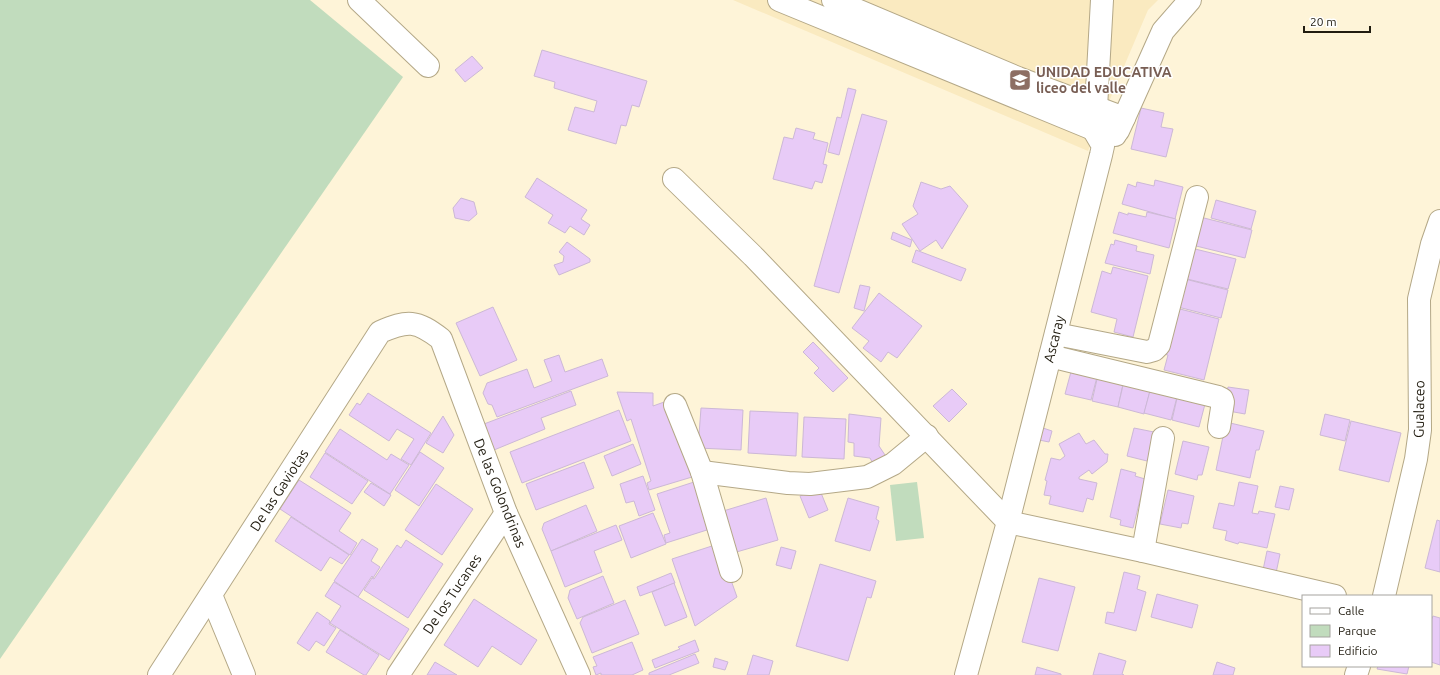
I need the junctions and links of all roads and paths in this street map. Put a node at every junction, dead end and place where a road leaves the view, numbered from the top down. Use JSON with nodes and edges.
{"nodes":[{"id":1,"x":359,"y":0,"type":"edge"},
{"id":2,"x":779,"y":0,"type":"edge"},
{"id":3,"x":833,"y":0,"type":"edge"},
{"id":4,"x":1102,"y":0,"type":"edge"},
{"id":5,"x":1190,"y":0,"type":"edge"},
{"id":6,"x":428,"y":66,"type":"dead end"},
{"id":7,"x":1096,"y":108,"type":"junction"},
{"id":8,"x":1109,"y":132,"type":"junction"},
{"id":9,"x":674,"y":179,"type":"dead end"},
{"id":10,"x":1197,"y":197,"type":"dead end"},
{"id":11,"x":1440,"y":221,"type":"edge"},
{"id":12,"x":412,"y":324,"type":"joint"},
{"id":13,"x":1056,"y":334,"type":"junction"},
{"id":14,"x":1050,"y":356,"type":"junction"},
{"id":15,"x":676,"y":405,"type":"dead end"},
{"id":16,"x":1219,"y":427,"type":"dead end"},
{"id":17,"x":927,"y":436,"type":"junction"},
{"id":18,"x":1162,"y":438,"type":"dead end"},
{"id":19,"x":702,"y":472,"type":"junction"},
{"id":20,"x":506,"y":513,"type":"junction"},
{"id":21,"x":1008,"y":522,"type":"junction"},
{"id":22,"x":1143,"y":551,"type":"junction"},
{"id":23,"x":731,"y":571,"type":"dead end"},
{"id":24,"x":211,"y":595,"type":"junction"},
{"id":25,"x":1331,"y":595,"type":"edge"},
{"id":26,"x":1384,"y":595,"type":"edge"},
{"id":27,"x":159,"y":675,"type":"edge"},
{"id":28,"x":244,"y":675,"type":"edge"},
{"id":29,"x":398,"y":675,"type":"edge"},
{"id":30,"x":579,"y":675,"type":"edge"},
{"id":31,"x":966,"y":675,"type":"edge"}],
"edges":[{"from":1,"to":6,"type":"street"},
{"from":2,"to":8,"type":"street"},
{"from":3,"to":7,"type":"street"},
{"from":4,"to":7,"type":"street","name":"Ascaray"},
{"from":5,"to":8,"type":"street"},
{"from":7,"to":8,"type":"street"},
{"from":7,"to":8,"type":"street","name":"Ascaray"},
{"from":8,"to":13,"type":"street","name":"Ascaray"},
{"from":9,"to":17,"type":"street"},
{"from":10,"to":13,"type":"street"},
{"from":11,"to":26,"type":"street","name":"Gualaceo"},
{"from":12,"to":20,"type":"street","name":"De las Golondrinas"},
{"from":12,"to":24,"type":"street","name":"De las Gaviotas"},
{"from":13,"to":14,"type":"street","name":"Ascaray"},
{"from":14,"to":16,"type":"street"},
{"from":14,"to":21,"type":"street","name":"Ascaray"},
{"from":15,"to":19,"type":"street"},
{"from":17,"to":19,"type":"street"},
{"from":17,"to":21,"type":"street"},
{"from":18,"to":22,"type":"street"},
{"from":19,"to":23,"type":"street"},
{"from":20,"to":29,"type":"street","name":"De los Tucanes"},
{"from":20,"to":30,"type":"street","name":"De las Golondrinas"},
{"from":21,"to":22,"type":"street"},
{"from":21,"to":31,"type":"street","name":"Ascaray"},
{"from":22,"to":25,"type":"street"},
{"from":24,"to":27,"type":"street","name":"De las Gaviotas"},
{"from":24,"to":28,"type":"street"}]}
